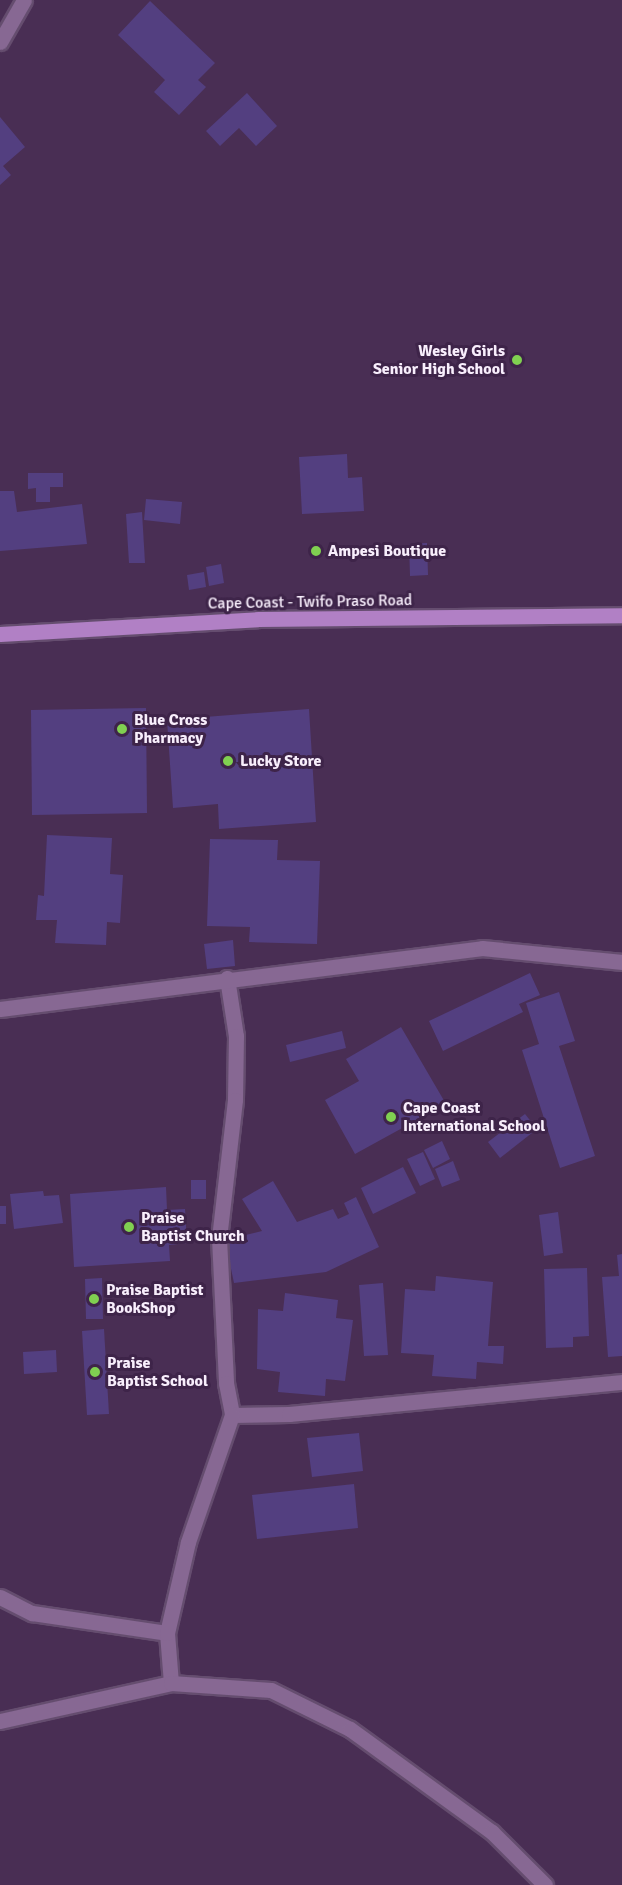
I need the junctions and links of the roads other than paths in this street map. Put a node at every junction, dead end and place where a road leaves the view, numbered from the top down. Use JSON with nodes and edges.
{"nodes":[{"id":1,"x":24,"y":0,"type":"edge"},
{"id":2,"x":0,"y":42,"type":"edge"},
{"id":3,"x":622,"y":615,"type":"edge"},
{"id":4,"x":0,"y":634,"type":"edge"},
{"id":5,"x":622,"y":962,"type":"edge"},
{"id":6,"x":227,"y":978,"type":"junction"},
{"id":7,"x":0,"y":1009,"type":"edge"},
{"id":8,"x":622,"y":1382,"type":"edge"},
{"id":9,"x":232,"y":1415,"type":"junction"},
{"id":10,"x":0,"y":1597,"type":"edge"},
{"id":11,"x":167,"y":1633,"type":"junction"},
{"id":12,"x":171,"y":1683,"type":"junction"},
{"id":13,"x":0,"y":1721,"type":"edge"},
{"id":14,"x":546,"y":1885,"type":"edge"}],
"edges":[{"from":1,"to":2,"type":"street"},
{"from":3,"to":4,"type":"main road","name":"Cape Coast - Twifo Praso Road"},
{"from":5,"to":6,"type":"street"},
{"from":6,"to":7,"type":"street"},
{"from":6,"to":9,"type":"street"},
{"from":8,"to":9,"type":"street"},
{"from":9,"to":11,"type":"street"},
{"from":10,"to":11,"type":"street"},
{"from":11,"to":12,"type":"street"},
{"from":12,"to":13,"type":"street"},
{"from":12,"to":14,"type":"street"}]}
